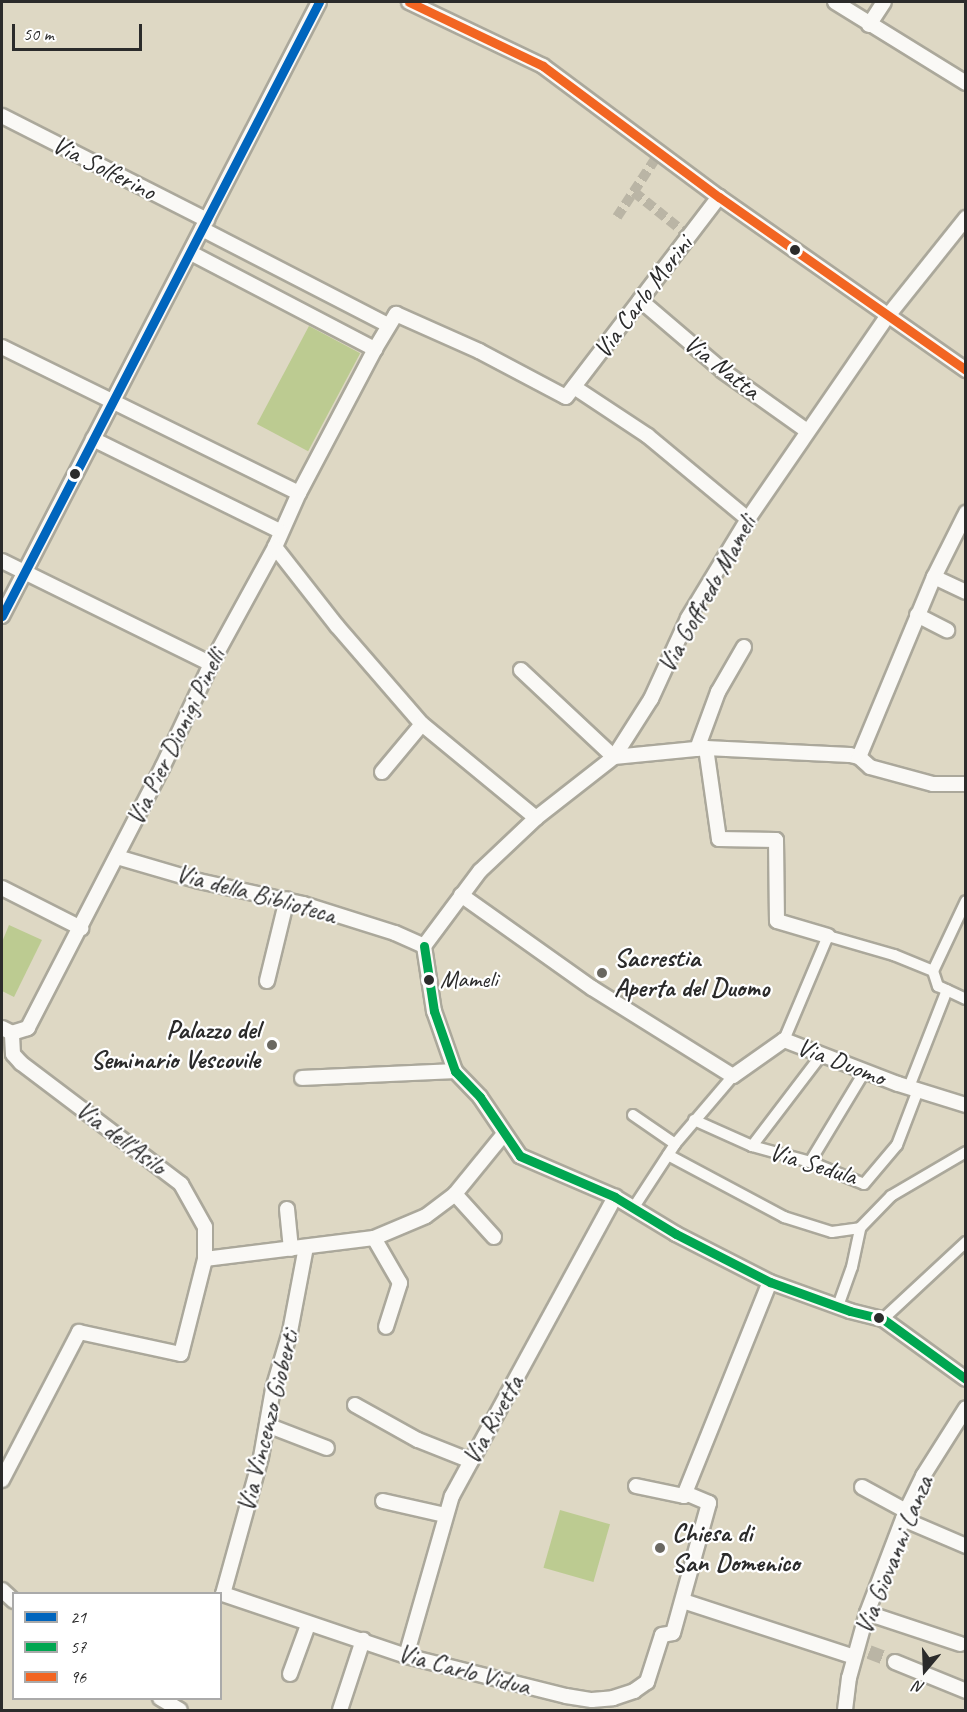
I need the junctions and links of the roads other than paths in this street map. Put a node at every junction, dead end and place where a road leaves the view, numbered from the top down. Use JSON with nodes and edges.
{"nodes":[{"id":1,"x":319,"y":2,"type":"edge"},
{"id":2,"x":409,"y":2,"type":"edge"},
{"id":3,"x":834,"y":2,"type":"edge"},
{"id":4,"x":884,"y":2,"type":"edge"},
{"id":5,"x":869,"y":25,"type":"junction"},
{"id":6,"x":966,"y":83,"type":"edge"},
{"id":7,"x":2,"y":116,"type":"edge"},
{"id":8,"x":719,"y":197,"type":"junction"},
{"id":9,"x":966,"y":218,"type":"edge"},
{"id":10,"x":205,"y":224,"type":"junction"},
{"id":11,"x":191,"y":253,"type":"junction"},
{"id":12,"x":640,"y":300,"type":"junction"},
{"id":13,"x":887,"y":317,"type":"junction"},
{"id":14,"x":388,"y":325,"type":"junction"},
{"id":15,"x":2,"y":347,"type":"edge"},
{"id":16,"x":375,"y":349,"type":"junction"},
{"id":17,"x":966,"y":370,"type":"edge"},
{"id":18,"x":570,"y":392,"type":"junction"},
{"id":19,"x":113,"y":402,"type":"junction"},
{"id":20,"x":807,"y":431,"type":"junction"},
{"id":21,"x":93,"y":439,"type":"junction"},
{"id":22,"x":299,"y":493,"type":"junction"},
{"id":23,"x":966,"y":513,"type":"edge"},
{"id":24,"x":748,"y":519,"type":"junction"},
{"id":25,"x":280,"y":531,"type":"junction"},
{"id":26,"x":275,"y":548,"type":"junction"},
{"id":27,"x":2,"y":561,"type":"edge"},
{"id":28,"x":24,"y":572,"type":"junction"},
{"id":29,"x":934,"y":577,"type":"junction"},
{"id":30,"x":966,"y":592,"type":"edge"},
{"id":31,"x":917,"y":615,"type":"junction"},
{"id":32,"x":2,"y":616,"type":"edge"},
{"id":33,"x":947,"y":630,"type":"dead end"},
{"id":34,"x":744,"y":647,"type":"dead end"},
{"id":35,"x":211,"y":664,"type":"junction"},
{"id":36,"x":521,"y":670,"type":"dead end"},
{"id":37,"x":422,"y":724,"type":"junction"},
{"id":38,"x":701,"y":748,"type":"junction"},
{"id":39,"x":614,"y":757,"type":"junction"},
{"id":40,"x":859,"y":758,"type":"junction"},
{"id":41,"x":382,"y":772,"type":"dead end"},
{"id":42,"x":966,"y":784,"type":"edge"},
{"id":43,"x":536,"y":818,"type":"junction"},
{"id":44,"x":117,"y":857,"type":"junction"},
{"id":45,"x":2,"y":888,"type":"edge"},
{"id":46,"x":461,"y":895,"type":"junction"},
{"id":47,"x":286,"y":899,"type":"junction"},
{"id":48,"x":966,"y":901,"type":"edge"},
{"id":49,"x":81,"y":928,"type":"junction"},
{"id":50,"x":828,"y":936,"type":"junction"},
{"id":51,"x":424,"y":946,"type":"junction"},
{"id":52,"x":933,"y":971,"type":"junction"},
{"id":53,"x":267,"y":981,"type":"dead end"},
{"id":54,"x":947,"y":990,"type":"junction"},
{"id":55,"x":966,"y":999,"type":"edge"},
{"id":56,"x":7,"y":1030,"type":"edge"},
{"id":57,"x":784,"y":1040,"type":"junction"},
{"id":58,"x":822,"y":1054,"type":"junction"},
{"id":59,"x":455,"y":1071,"type":"junction"},
{"id":60,"x":865,"y":1071,"type":"junction"},
{"id":61,"x":733,"y":1076,"type":"junction"},
{"id":62,"x":302,"y":1078,"type":"dead end"},
{"id":63,"x":908,"y":1087,"type":"junction"},
{"id":64,"x":966,"y":1105,"type":"edge"},
{"id":65,"x":633,"y":1115,"type":"dead end"},
{"id":66,"x":694,"y":1120,"type":"junction"},
{"id":67,"x":504,"y":1134,"type":"junction"},
{"id":68,"x":675,"y":1144,"type":"junction"},
{"id":69,"x":752,"y":1146,"type":"junction"},
{"id":70,"x":966,"y":1152,"type":"edge"},
{"id":71,"x":668,"y":1155,"type":"junction"},
{"id":72,"x":810,"y":1162,"type":"junction"},
{"id":73,"x":454,"y":1194,"type":"junction"},
{"id":74,"x":615,"y":1197,"type":"junction"},
{"id":75,"x":634,"y":1207,"type":"junction"},
{"id":76,"x":287,"y":1209,"type":"dead end"},
{"id":77,"x":860,"y":1228,"type":"junction"},
{"id":78,"x":494,"y":1237,"type":"dead end"},
{"id":79,"x":374,"y":1239,"type":"junction"},
{"id":80,"x":966,"y":1242,"type":"edge"},
{"id":81,"x":306,"y":1247,"type":"junction"},
{"id":82,"x":291,"y":1249,"type":"junction"},
{"id":83,"x":205,"y":1259,"type":"junction"},
{"id":84,"x":770,"y":1282,"type":"junction"},
{"id":85,"x":838,"y":1306,"type":"junction"},
{"id":86,"x":883,"y":1319,"type":"junction"},
{"id":87,"x":386,"y":1327,"type":"dead end"},
{"id":88,"x":966,"y":1379,"type":"edge"},
{"id":89,"x":355,"y":1405,"type":"dead end"},
{"id":90,"x":966,"y":1408,"type":"edge"},
{"id":91,"x":267,"y":1425,"type":"junction"},
{"id":92,"x":327,"y":1448,"type":"dead end"},
{"id":93,"x":471,"y":1461,"type":"junction"},
{"id":94,"x":2,"y":1480,"type":"edge"},
{"id":95,"x":636,"y":1486,"type":"dead end"},
{"id":96,"x":862,"y":1487,"type":"dead end"},
{"id":97,"x":685,"y":1493,"type":"junction"},
{"id":98,"x":383,"y":1500,"type":"dead end"},
{"id":99,"x":445,"y":1515,"type":"junction"},
{"id":100,"x":905,"y":1515,"type":"junction"},
{"id":101,"x":966,"y":1546,"type":"edge"},
{"id":102,"x":224,"y":1594,"type":"joint"},
{"id":103,"x":683,"y":1601,"type":"junction"},
{"id":104,"x":867,"y":1613,"type":"junction"},
{"id":105,"x":308,"y":1625,"type":"junction"},
{"id":106,"x":363,"y":1640,"type":"junction"},
{"id":107,"x":960,"y":1644,"type":"dead end"},
{"id":108,"x":860,"y":1653,"type":"junction"},
{"id":109,"x":406,"y":1656,"type":"junction"},
{"id":110,"x":895,"y":1662,"type":"tunnel mouth"},
{"id":111,"x":290,"y":1674,"type":"dead end"},
{"id":112,"x":966,"y":1691,"type":"edge"},
{"id":113,"x":163,"y":1700,"type":"edge"},
{"id":114,"x":592,"y":1705,"type":"edge"},
{"id":115,"x":849,"y":1708,"type":"edge"},
{"id":116,"x":180,"y":1710,"type":"edge"},
{"id":117,"x":340,"y":1710,"type":"edge"}],
"edges":[{"from":1,"to":10,"type":"street"},
{"from":2,"to":8,"type":"street"},
{"from":3,"to":5,"type":"street"},
{"from":4,"to":5,"type":"street"},
{"from":5,"to":6,"type":"street"},
{"from":7,"to":10,"type":"street","name":"Via Solferino"},
{"from":8,"to":12,"type":"street","name":"Via Carlo Morini"},
{"from":8,"to":13,"type":"street"},
{"from":9,"to":13,"type":"street","name":"Via Goffredo Mameli"},
{"from":10,"to":11,"type":"street"},
{"from":10,"to":14,"type":"street","name":"Via Solferino"},
{"from":11,"to":16,"type":"street"},
{"from":11,"to":19,"type":"street"},
{"from":12,"to":18,"type":"street","name":"Via Carlo Morini"},
{"from":12,"to":20,"type":"street","name":"Via Natta"},
{"from":13,"to":17,"type":"street"},
{"from":13,"to":20,"type":"street","name":"Via Goffredo Mameli"},
{"from":14,"to":16,"type":"street","name":"Via Pier Dionigi Pinelli"},
{"from":14,"to":18,"type":"street"},
{"from":15,"to":19,"type":"street"},
{"from":16,"to":22,"type":"street","name":"Via Pier Dionigi Pinelli"},
{"from":18,"to":24,"type":"street"},
{"from":19,"to":21,"type":"street"},
{"from":19,"to":22,"type":"street"},
{"from":20,"to":24,"type":"street","name":"Via Goffredo Mameli"},
{"from":21,"to":25,"type":"street"},
{"from":21,"to":28,"type":"street"},
{"from":22,"to":25,"type":"street","name":"Via Pier Dionigi Pinelli"},
{"from":23,"to":29,"type":"street"},
{"from":24,"to":39,"type":"street","name":"Via Goffredo Mameli"},
{"from":25,"to":26,"type":"street","name":"Via Pier Dionigi Pinelli"},
{"from":26,"to":35,"type":"street","name":"Via Pier Dionigi Pinelli"},
{"from":26,"to":37,"type":"street"},
{"from":27,"to":28,"type":"street"},
{"from":28,"to":32,"type":"street"},
{"from":28,"to":35,"type":"street"},
{"from":29,"to":30,"type":"street"},
{"from":29,"to":31,"type":"street"},
{"from":31,"to":33,"type":"street"},
{"from":31,"to":40,"type":"street"},
{"from":34,"to":38,"type":"street"},
{"from":35,"to":44,"type":"street","name":"Via Pier Dionigi Pinelli"},
{"from":36,"to":39,"type":"street"},
{"from":37,"to":41,"type":"street"},
{"from":37,"to":43,"type":"street"},
{"from":38,"to":39,"type":"street"},
{"from":38,"to":40,"type":"street"},
{"from":38,"to":50,"type":"street"},
{"from":39,"to":43,"type":"street","name":"Via Goffredo Mameli"},
{"from":40,"to":42,"type":"street"},
{"from":43,"to":46,"type":"street","name":"Via Goffredo Mameli"},
{"from":44,"to":47,"type":"street","name":"Via della Biblioteca"},
{"from":44,"to":49,"type":"street","name":"Via Pier Dionigi Pinelli"},
{"from":45,"to":49,"type":"street"},
{"from":46,"to":51,"type":"street","name":"Via Goffredo Mameli"},
{"from":46,"to":61,"type":"street"},
{"from":47,"to":51,"type":"street","name":"Via della Biblioteca"},
{"from":47,"to":53,"type":"street"},
{"from":48,"to":52,"type":"street"},
{"from":49,"to":56,"type":"street","name":"Via Pier Dionigi Pinelli"},
{"from":50,"to":52,"type":"street"},
{"from":50,"to":57,"type":"street"},
{"from":51,"to":59,"type":"street"},
{"from":52,"to":54,"type":"street"},
{"from":54,"to":55,"type":"street"},
{"from":54,"to":63,"type":"street"},
{"from":56,"to":83,"type":"street","name":"Via dell'Asilo"},
{"from":57,"to":58,"type":"street","name":"Via Duomo"},
{"from":57,"to":61,"type":"street"},
{"from":58,"to":60,"type":"street","name":"Via Duomo"},
{"from":58,"to":69,"type":"street"},
{"from":59,"to":62,"type":"street"},
{"from":59,"to":67,"type":"street"},
{"from":60,"to":63,"type":"street","name":"Via Duomo"},
{"from":60,"to":72,"type":"street"},
{"from":61,"to":66,"type":"street"},
{"from":63,"to":64,"type":"street","name":"Via Duomo"},
{"from":63,"to":72,"type":"street","name":"Via Sedula"},
{"from":65,"to":68,"type":"street"},
{"from":66,"to":68,"type":"street"},
{"from":66,"to":69,"type":"street","name":"Via Sedula"},
{"from":67,"to":73,"type":"street"},
{"from":67,"to":74,"type":"street"},
{"from":68,"to":71,"type":"street"},
{"from":69,"to":72,"type":"street","name":"Via Sedula"},
{"from":70,"to":77,"type":"street"},
{"from":71,"to":75,"type":"street"},
{"from":71,"to":77,"type":"street"},
{"from":73,"to":78,"type":"street"},
{"from":73,"to":79,"type":"street"},
{"from":74,"to":75,"type":"street"},
{"from":74,"to":93,"type":"street","name":"Via Rivetta"},
{"from":75,"to":84,"type":"street"},
{"from":76,"to":82,"type":"street"},
{"from":77,"to":85,"type":"street"},
{"from":79,"to":81,"type":"street"},
{"from":79,"to":87,"type":"street"},
{"from":80,"to":86,"type":"street"},
{"from":81,"to":82,"type":"street"},
{"from":81,"to":91,"type":"street","name":"Via Vincenzo Gioberti"},
{"from":82,"to":83,"type":"street"},
{"from":83,"to":94,"type":"street","name":"Via dell'Asilo"},
{"from":84,"to":85,"type":"street"},
{"from":84,"to":97,"type":"street"},
{"from":85,"to":86,"type":"street"},
{"from":86,"to":88,"type":"street"},
{"from":89,"to":93,"type":"street"},
{"from":90,"to":100,"type":"street","name":"Via Giovanni Lanza"},
{"from":91,"to":92,"type":"street"},
{"from":91,"to":102,"type":"street","name":"Via Vincenzo Gioberti"},
{"from":93,"to":99,"type":"street","name":"Via Rivetta"},
{"from":95,"to":97,"type":"street"},
{"from":96,"to":100,"type":"street"},
{"from":97,"to":103,"type":"street"},
{"from":98,"to":99,"type":"street"},
{"from":99,"to":109,"type":"street","name":"Via Rivetta"},
{"from":100,"to":101,"type":"street"},
{"from":100,"to":104,"type":"street","name":"Via Giovanni Lanza"},
{"from":102,"to":105,"type":"street","name":"Via Carlo Vidua"},
{"from":103,"to":108,"type":"street"},
{"from":103,"to":114,"type":"street","name":"Via Carlo Vidua"},
{"from":104,"to":107,"type":"street"},
{"from":104,"to":108,"type":"street","name":"Via Giovanni Lanza"},
{"from":105,"to":106,"type":"street","name":"Via Carlo Vidua"},
{"from":105,"to":111,"type":"street"},
{"from":106,"to":109,"type":"street","name":"Via Carlo Vidua"},
{"from":106,"to":117,"type":"street"},
{"from":108,"to":115,"type":"street","name":"Via Giovanni Lanza"},
{"from":109,"to":114,"type":"street","name":"Via Carlo Vidua"},
{"from":110,"to":112,"type":"street"},
{"from":113,"to":116,"type":"street"}]}
